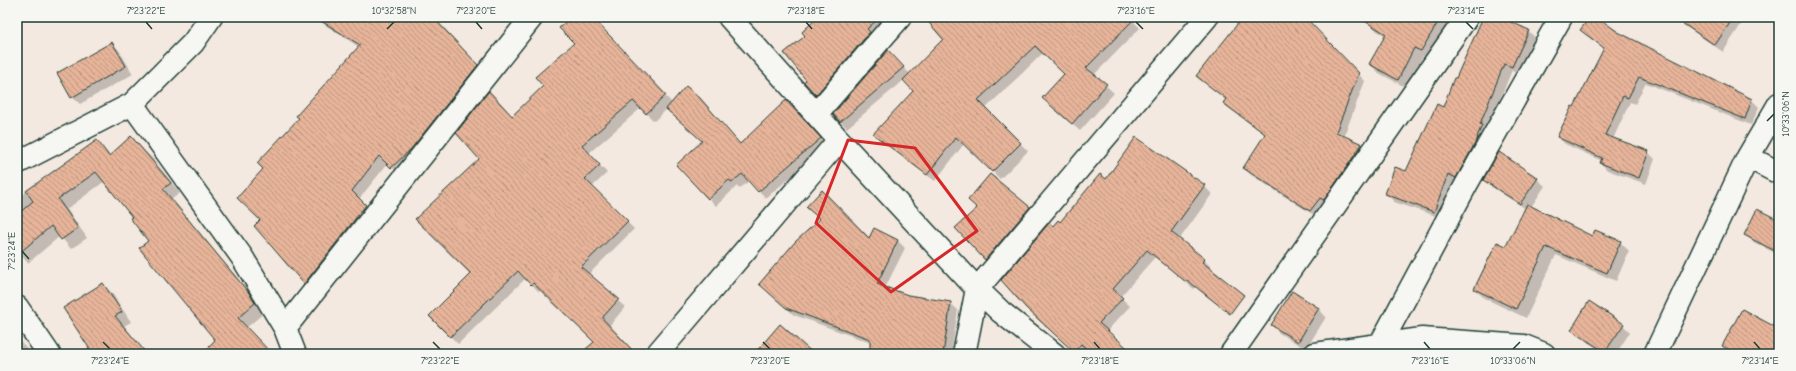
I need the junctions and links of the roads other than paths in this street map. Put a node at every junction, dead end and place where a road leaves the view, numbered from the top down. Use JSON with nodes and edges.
{"nodes":[{"id":1,"x":211,"y":17,"type":"edge"},
{"id":2,"x":532,"y":17,"type":"edge"},
{"id":3,"x":729,"y":17,"type":"edge"},
{"id":4,"x":900,"y":17,"type":"edge"},
{"id":5,"x":1207,"y":17,"type":"edge"},
{"id":6,"x":1467,"y":17,"type":"edge"},
{"id":7,"x":1561,"y":17,"type":"edge"},
{"id":8,"x":132,"y":104,"type":"junction"},
{"id":9,"x":1779,"y":104,"type":"edge"},
{"id":10,"x":816,"y":114,"type":"junction"},
{"id":11,"x":839,"y":140,"type":"junction"},
{"id":12,"x":1748,"y":157,"type":"junction"},
{"id":13,"x":17,"y":163,"type":"edge"},
{"id":14,"x":1779,"y":173,"type":"edge"},
{"id":15,"x":977,"y":289,"type":"junction"},
{"id":16,"x":17,"y":307,"type":"edge"},
{"id":17,"x":284,"y":328,"type":"junction"},
{"id":18,"x":1380,"y":345,"type":"junction"},
{"id":19,"x":50,"y":354,"type":"edge"},
{"id":20,"x":295,"y":354,"type":"edge"},
{"id":21,"x":657,"y":354,"type":"edge"},
{"id":22,"x":964,"y":354,"type":"edge"},
{"id":23,"x":1054,"y":354,"type":"edge"},
{"id":24,"x":1231,"y":354,"type":"edge"},
{"id":25,"x":1315,"y":354,"type":"edge"},
{"id":26,"x":1544,"y":354,"type":"edge"},
{"id":27,"x":1655,"y":354,"type":"edge"}],
"edges":[{"from":1,"to":8,"type":"street"},
{"from":2,"to":17,"type":"street"},
{"from":3,"to":10,"type":"street"},
{"from":4,"to":10,"type":"street"},
{"from":5,"to":15,"type":"street"},
{"from":6,"to":24,"type":"street"},
{"from":7,"to":18,"type":"street"},
{"from":8,"to":13,"type":"street"},
{"from":8,"to":17,"type":"street"},
{"from":9,"to":12,"type":"street"},
{"from":10,"to":11,"type":"street"},
{"from":11,"to":15,"type":"street"},
{"from":11,"to":21,"type":"street"},
{"from":12,"to":14,"type":"street"},
{"from":12,"to":27,"type":"street"},
{"from":15,"to":22,"type":"street"},
{"from":15,"to":23,"type":"street"},
{"from":16,"to":19,"type":"street"},
{"from":17,"to":20,"type":"street"},
{"from":18,"to":25,"type":"street"},
{"from":18,"to":26,"type":"street"}]}
